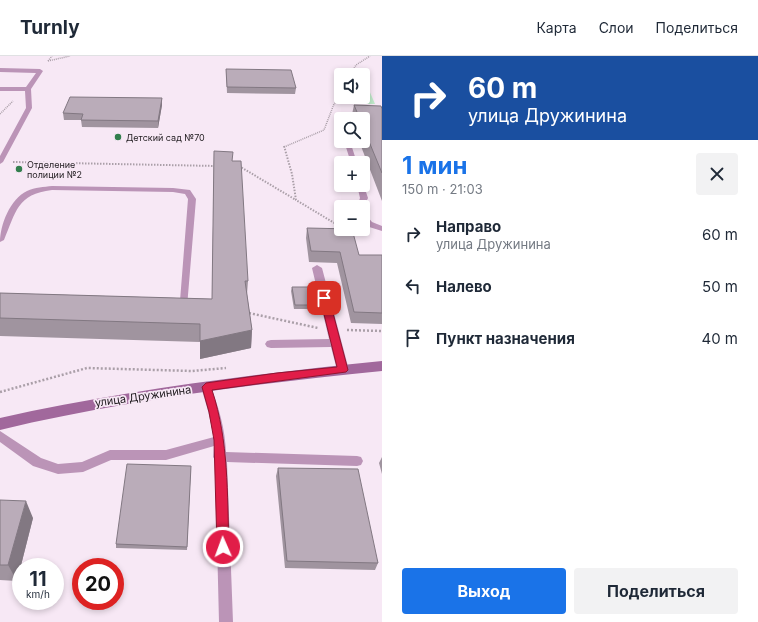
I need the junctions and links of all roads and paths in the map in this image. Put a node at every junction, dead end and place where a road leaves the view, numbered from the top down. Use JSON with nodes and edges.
{"nodes":[{"id":1,"x":70,"y":56,"type":"edge"},
{"id":2,"x":370,"y":56,"type":"edge"},
{"id":3,"x":48,"y":61,"type":"dead end"},
{"id":4,"x":352,"y":68,"type":"edge"},
{"id":5,"x":0,"y":70,"type":"edge"},
{"id":6,"x":0,"y":89,"type":"edge"},
{"id":7,"x":28,"y":89,"type":"junction"},
{"id":8,"x":370,"y":118,"type":"edge"},
{"id":9,"x":382,"y":118,"type":"edge"},
{"id":10,"x":324,"y":130,"type":"dead end"},
{"id":11,"x":0,"y":162,"type":"edge"},
{"id":12,"x":8,"y":162,"type":"dead end"},
{"id":13,"x":232,"y":162,"type":"edge"},
{"id":14,"x":222,"y":165,"type":"edge"},
{"id":15,"x":296,"y":200,"type":"junction"},
{"id":16,"x":334,"y":223,"type":"edge"},
{"id":17,"x":370,"y":224,"type":"edge"},
{"id":18,"x":382,"y":229,"type":"edge"},
{"id":19,"x":0,"y":240,"type":"edge"},
{"id":20,"x":317,"y":268,"type":"dead end"},
{"id":21,"x":169,"y":304,"type":"edge"},
{"id":22,"x":242,"y":312,"type":"edge"},
{"id":23,"x":325,"y":329,"type":"dead end"},
{"id":24,"x":339,"y":330,"type":"dead end"},
{"id":25,"x":382,"y":331,"type":"edge"},
{"id":26,"x":336,"y":343,"type":"junction"},
{"id":27,"x":271,"y":344,"type":"dead end"},
{"id":28,"x":382,"y":366,"type":"edge"},
{"id":29,"x":228,"y":368,"type":"dead end"},
{"id":30,"x":343,"y":370,"type":"junction"},
{"id":31,"x":206,"y":387,"type":"junction"},
{"id":32,"x":0,"y":392,"type":"edge"},
{"id":33,"x":0,"y":424,"type":"edge"},
{"id":34,"x":0,"y":436,"type":"edge"},
{"id":35,"x":220,"y":440,"type":"junction"},
{"id":36,"x":219,"y":457,"type":"junction"},
{"id":37,"x":357,"y":461,"type":"dead end"},
{"id":38,"x":226,"y":622,"type":"edge"}],
"edges":[{"from":1,"to":3,"type":"path"},
{"from":2,"to":4,"type":"path"},
{"from":5,"to":7,"type":"lane"},
{"from":6,"to":7,"type":"lane"},
{"from":7,"to":11,"type":"lane"},
{"from":8,"to":9,"type":"lane"},
{"from":10,"to":15,"type":"path"},
{"from":12,"to":14,"type":"path"},
{"from":13,"to":15,"type":"path"},
{"from":15,"to":16,"type":"path"},
{"from":17,"to":18,"type":"lane"},
{"from":19,"to":21,"type":"lane"},
{"from":20,"to":26,"type":"street"},
{"from":22,"to":23,"type":"path"},
{"from":24,"to":25,"type":"path"},
{"from":26,"to":27,"type":"street"},
{"from":26,"to":30,"type":"street"},
{"from":28,"to":30,"type":"main road","name":"улица Дружинина"},
{"from":29,"to":32,"type":"path"},
{"from":30,"to":31,"type":"main road","name":"улица Дружинина"},
{"from":31,"to":33,"type":"main road","name":"улица Дружинина"},
{"from":31,"to":35,"type":"lane"},
{"from":34,"to":35,"type":"lane"},
{"from":35,"to":36,"type":"lane"},
{"from":36,"to":37,"type":"lane"},
{"from":36,"to":38,"type":"lane"}]}
